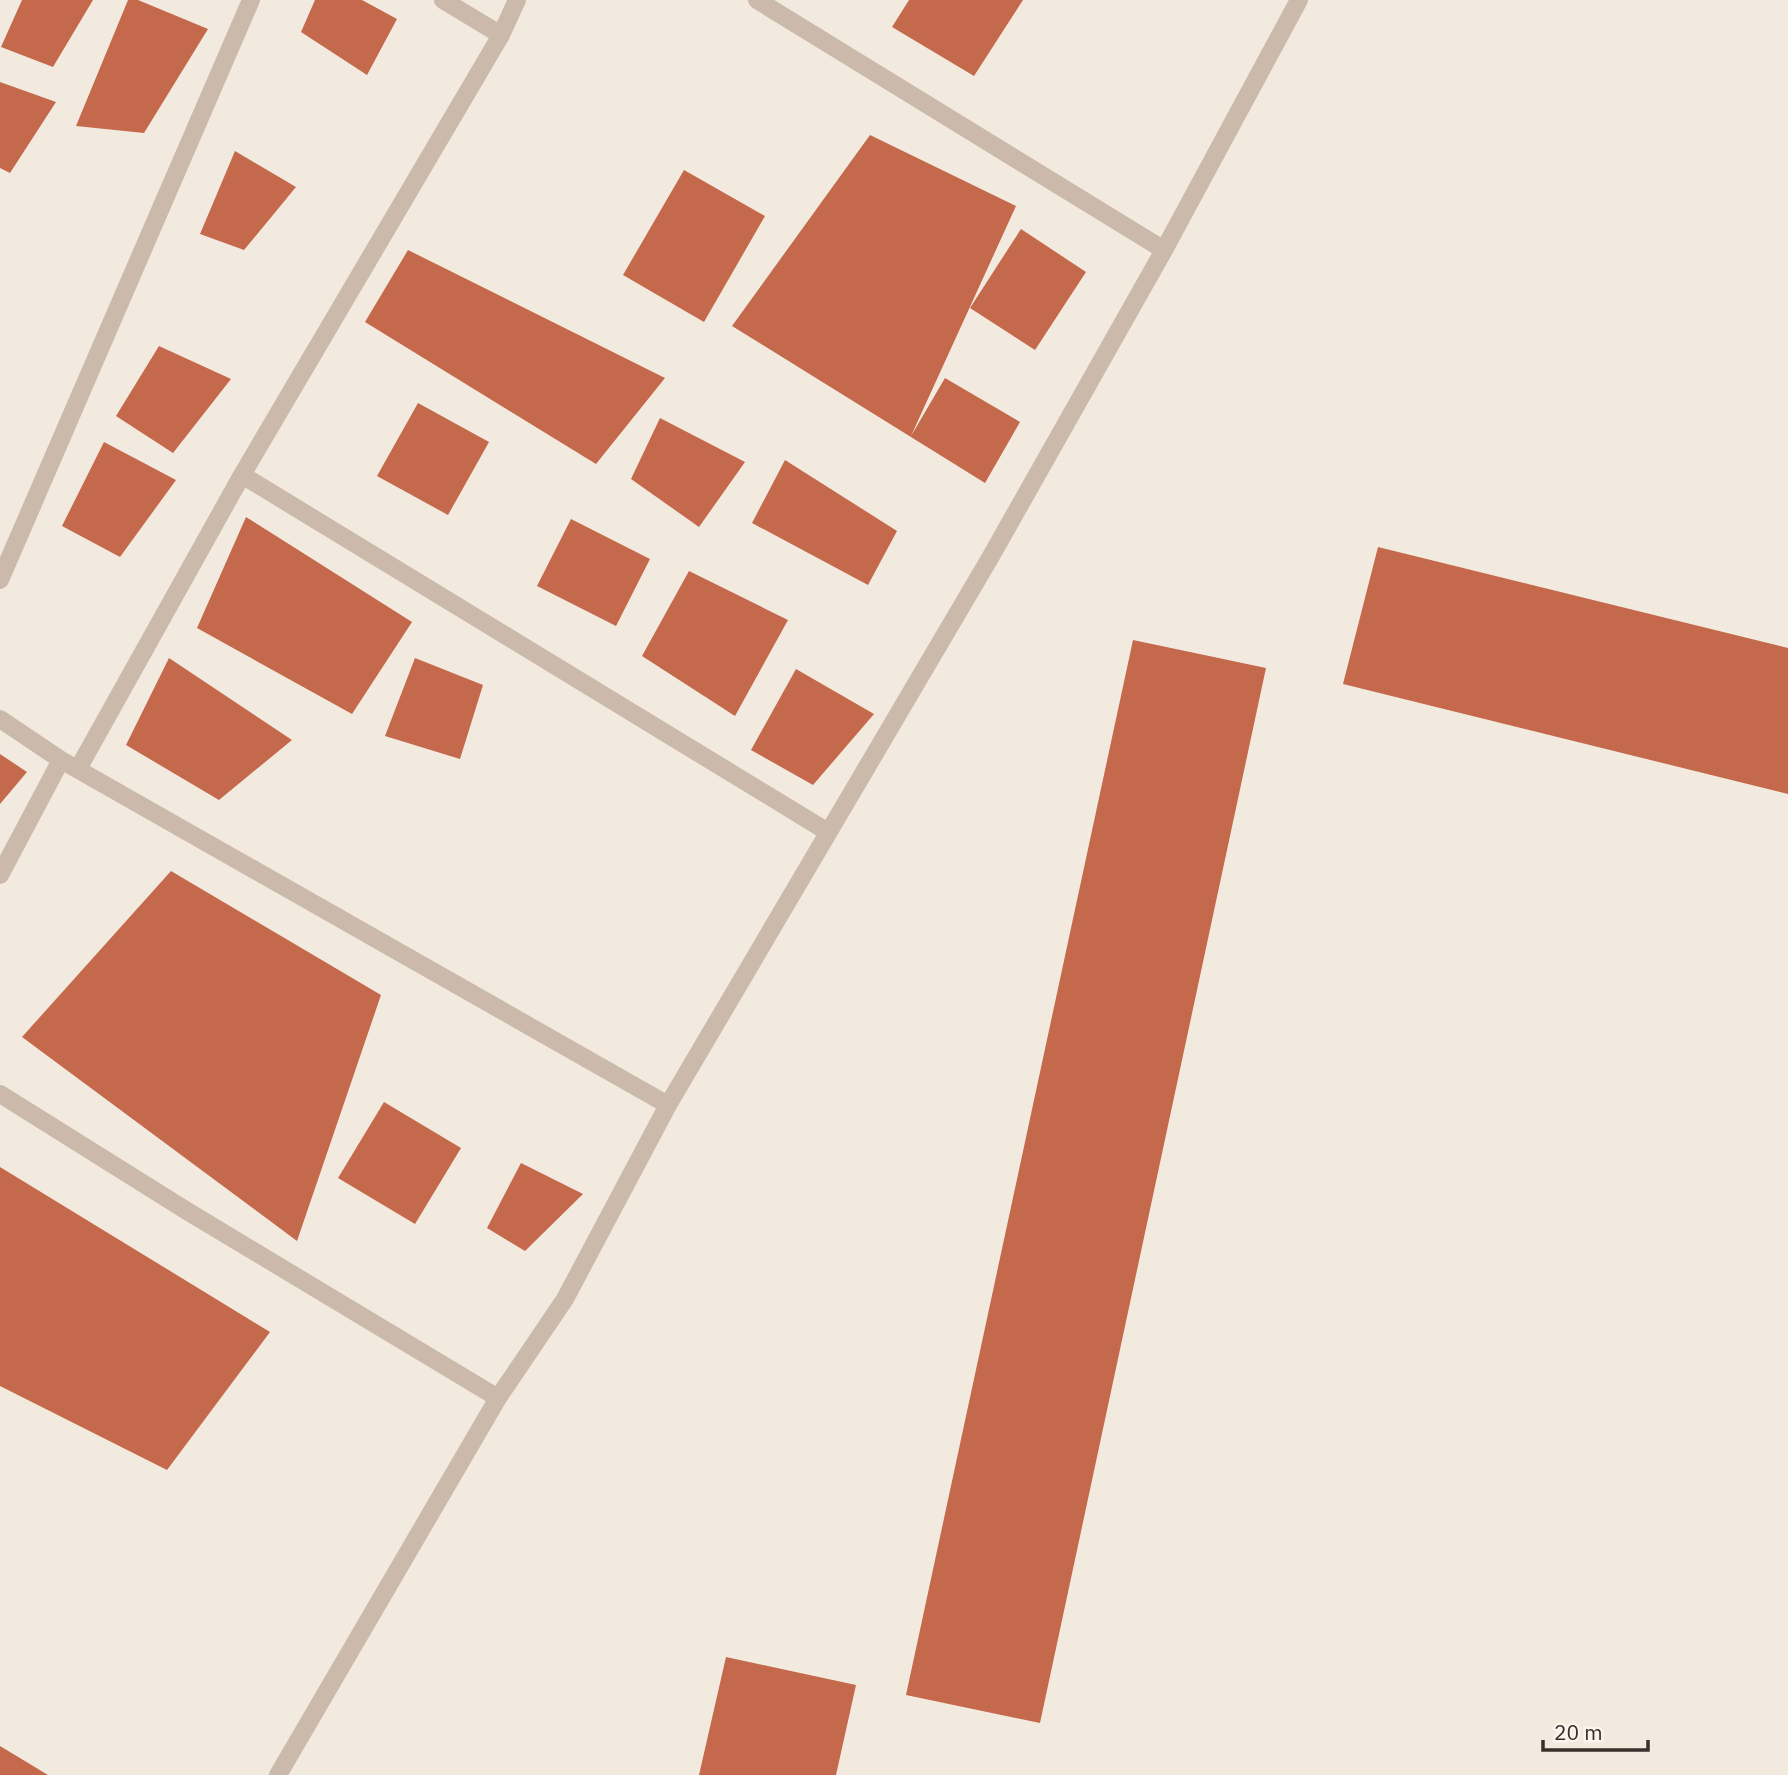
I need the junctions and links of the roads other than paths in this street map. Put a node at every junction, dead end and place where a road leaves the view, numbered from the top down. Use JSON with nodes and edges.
{"nodes":[{"id":1,"x":251,"y":0,"type":"edge"},
{"id":2,"x":443,"y":0,"type":"edge"},
{"id":3,"x":517,"y":0,"type":"edge"},
{"id":4,"x":757,"y":0,"type":"edge"},
{"id":5,"x":1299,"y":0,"type":"edge"},
{"id":6,"x":501,"y":35,"type":"junction"},
{"id":7,"x":1164,"y":250,"type":"junction"},
{"id":8,"x":242,"y":475,"type":"junction"},
{"id":9,"x":0,"y":580,"type":"edge"},
{"id":10,"x":0,"y":719,"type":"edge"},
{"id":11,"x":61,"y":760,"type":"junction"},
{"id":12,"x":78,"y":769,"type":"junction"},
{"id":13,"x":828,"y":832,"type":"junction"},
{"id":14,"x":0,"y":875,"type":"edge"},
{"id":15,"x":0,"y":1094,"type":"edge"},
{"id":16,"x":668,"y":1105,"type":"junction"},
{"id":17,"x":498,"y":1398,"type":"junction"},
{"id":18,"x":278,"y":1775,"type":"edge"}],
"edges":[{"from":1,"to":9,"type":"street"},
{"from":2,"to":6,"type":"street"},
{"from":3,"to":6,"type":"street"},
{"from":4,"to":7,"type":"street"},
{"from":5,"to":7,"type":"street"},
{"from":6,"to":8,"type":"street"},
{"from":7,"to":13,"type":"street"},
{"from":8,"to":12,"type":"street"},
{"from":8,"to":13,"type":"street"},
{"from":10,"to":11,"type":"street"},
{"from":11,"to":12,"type":"street"},
{"from":11,"to":14,"type":"street"},
{"from":12,"to":16,"type":"street"},
{"from":13,"to":16,"type":"street"},
{"from":15,"to":17,"type":"street"},
{"from":16,"to":17,"type":"street"},
{"from":17,"to":18,"type":"street"}]}
